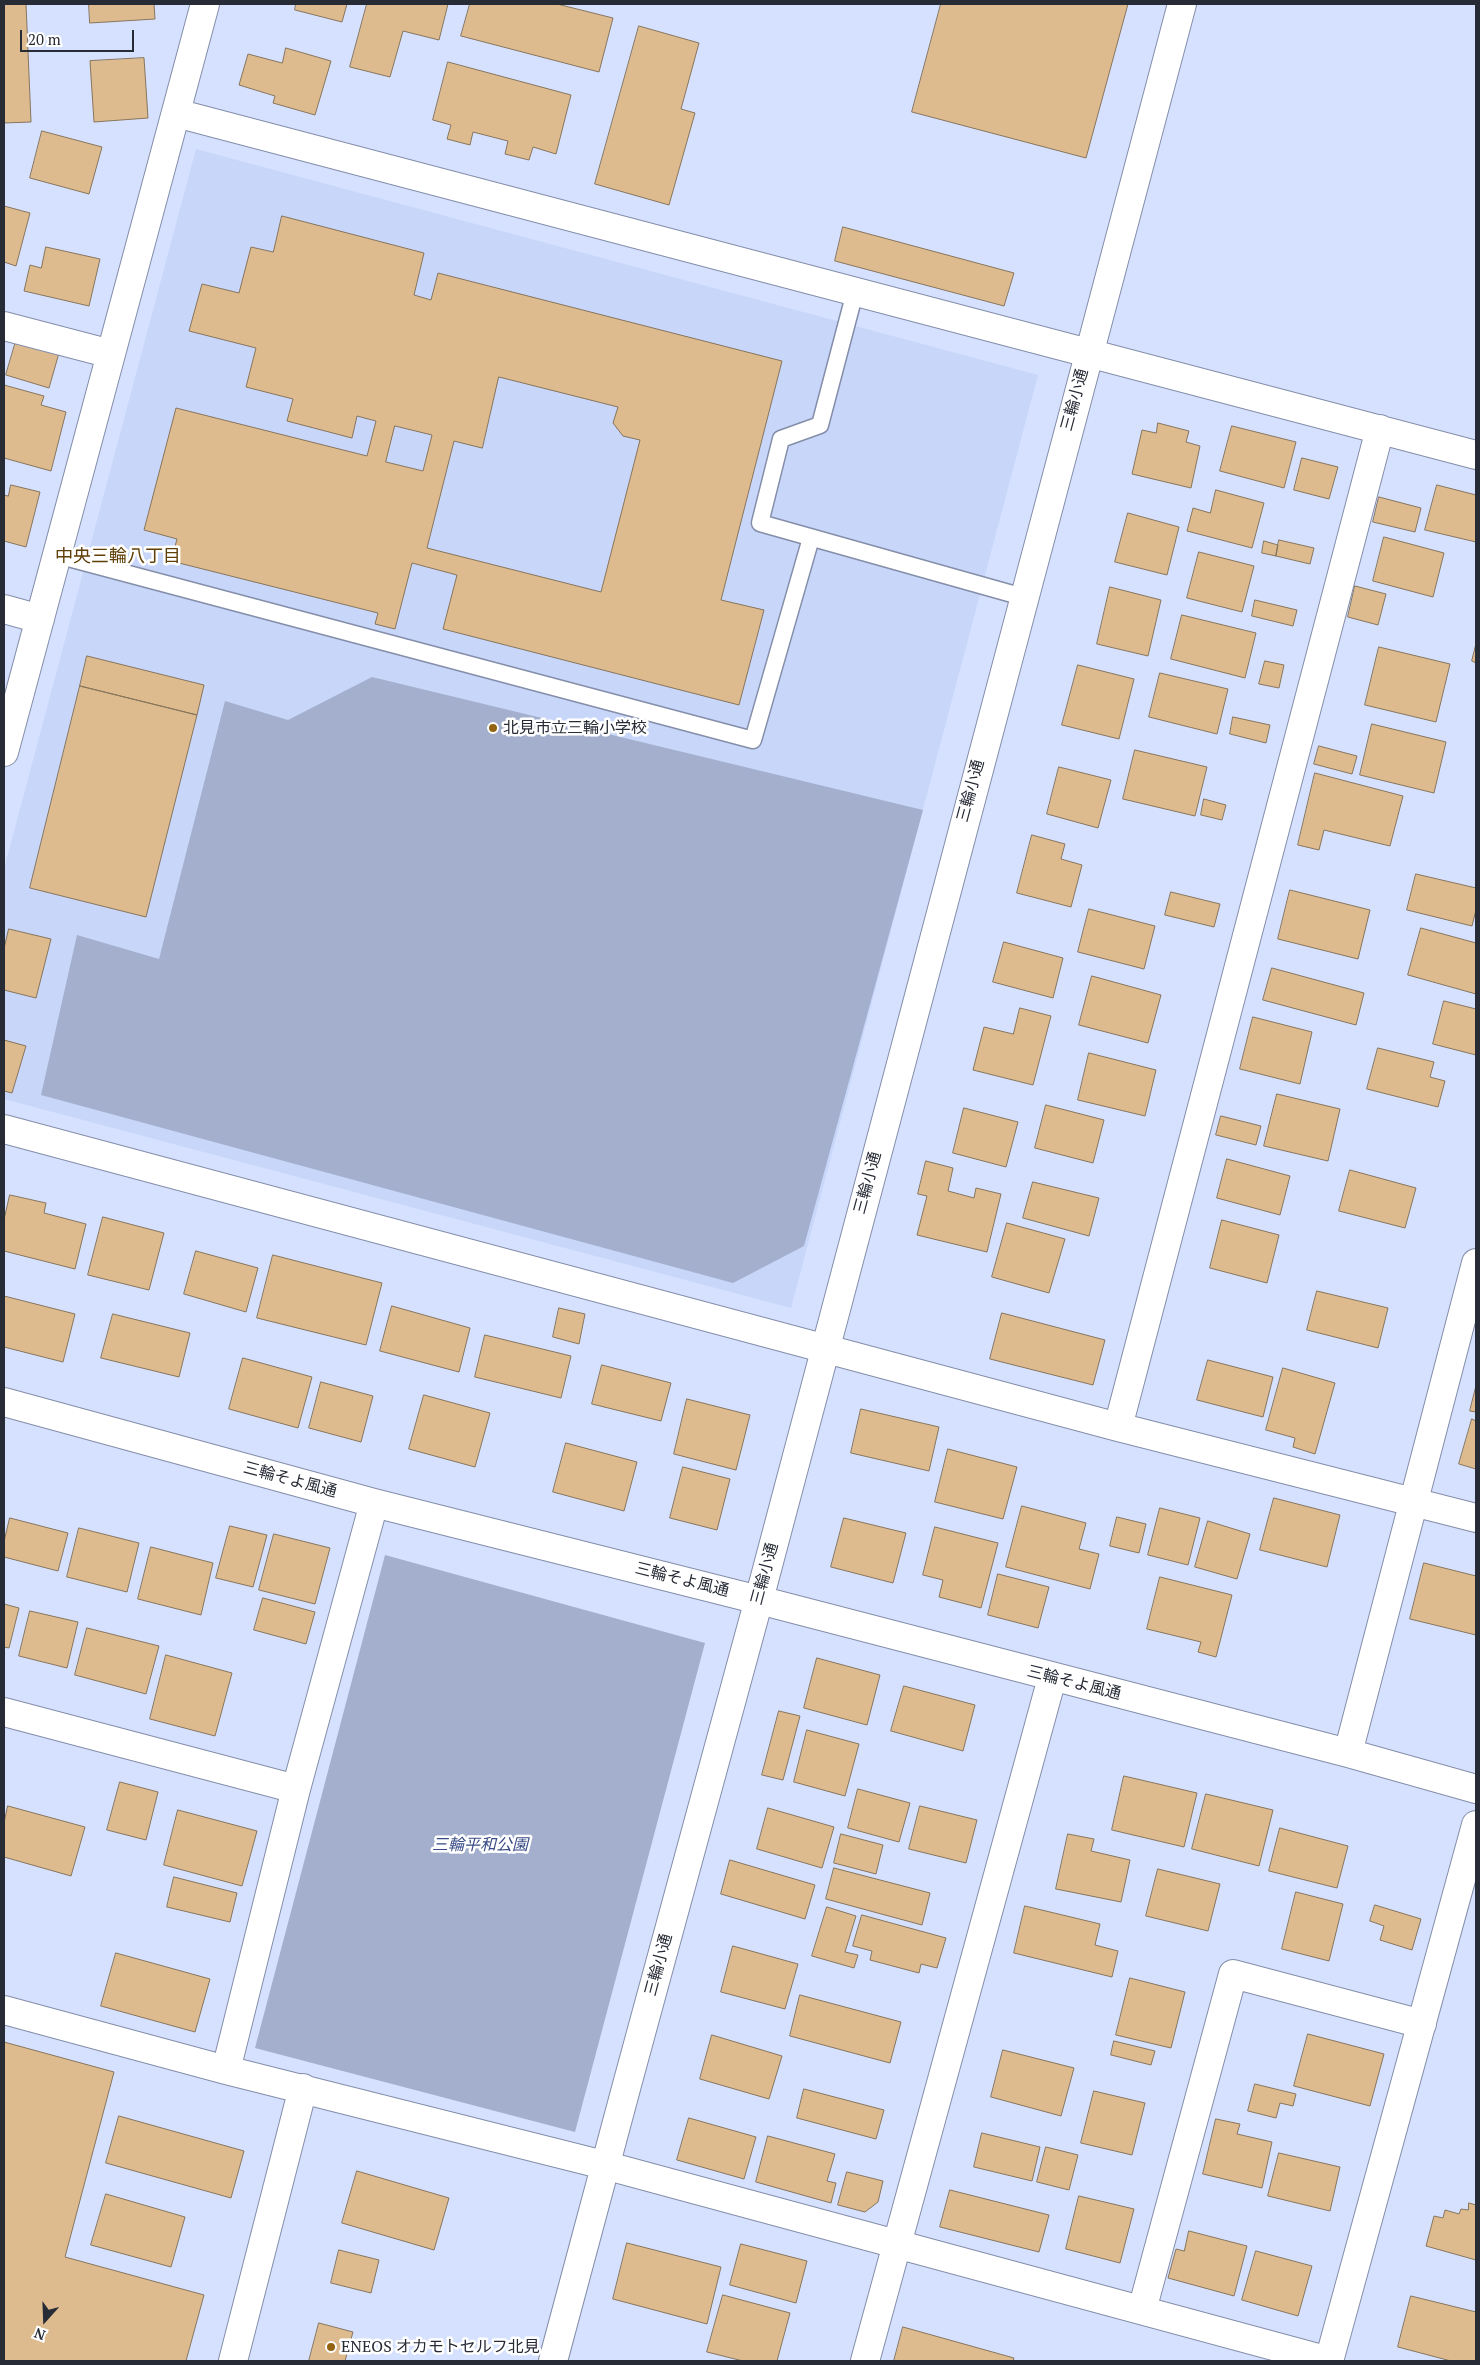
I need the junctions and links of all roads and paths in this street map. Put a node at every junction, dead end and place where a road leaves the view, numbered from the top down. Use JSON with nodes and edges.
{"nodes":[{"id":1,"x":205,"y":4,"type":"edge"},
{"id":2,"x":1182,"y":4,"type":"edge"},
{"id":3,"x":176,"y":112,"type":"junction"},
{"id":4,"x":855,"y":292,"type":"junction"},
{"id":5,"x":4,"y":326,"type":"edge"},
{"id":6,"x":112,"y":354,"type":"junction"},
{"id":7,"x":1087,"y":354,"type":"junction"},
{"id":8,"x":1380,"y":430,"type":"junction"},
{"id":9,"x":1476,"y":455,"type":"edge"},
{"id":10,"x":811,"y":538,"type":"junction"},
{"id":11,"x":57,"y":555,"type":"junction"},
{"id":12,"x":1022,"y":597,"type":"junction"},
{"id":13,"x":4,"y":609,"type":"edge"},
{"id":14,"x":40,"y":619,"type":"junction"},
{"id":15,"x":4,"y":752,"type":"edge"},
{"id":16,"x":4,"y":1128,"type":"edge"},
{"id":17,"x":1476,"y":1262,"type":"edge"},
{"id":18,"x":824,"y":1348,"type":"junction"},
{"id":19,"x":4,"y":1402,"type":"edge"},
{"id":20,"x":1118,"y":1427,"type":"junction"},
{"id":21,"x":1413,"y":1501,"type":"junction"},
{"id":22,"x":374,"y":1503,"type":"junction"},
{"id":23,"x":1476,"y":1518,"type":"edge"},
{"id":24,"x":758,"y":1600,"type":"junction"},
{"id":25,"x":1052,"y":1678,"type":"junction"},
{"id":26,"x":4,"y":1712,"type":"edge"},
{"id":27,"x":1348,"y":1753,"type":"junction"},
{"id":28,"x":296,"y":1789,"type":"junction"},
{"id":29,"x":1476,"y":1789,"type":"edge"},
{"id":30,"x":1476,"y":1825,"type":"edge"},
{"id":31,"x":4,"y":2010,"type":"edge"},
{"id":32,"x":1422,"y":2024,"type":"junction"},
{"id":33,"x":226,"y":2070,"type":"junction"},
{"id":34,"x":303,"y":2088,"type":"junction"},
{"id":35,"x":604,"y":2165,"type":"junction"},
{"id":36,"x":897,"y":2245,"type":"junction"},
{"id":37,"x":1142,"y":2310,"type":"junction"},
{"id":38,"x":233,"y":2361,"type":"edge"},
{"id":39,"x":553,"y":2361,"type":"edge"},
{"id":40,"x":865,"y":2361,"type":"edge"},
{"id":41,"x":1329,"y":2361,"type":"edge"}],
"edges":[{"from":1,"to":3,"type":"street"},
{"from":2,"to":7,"type":"street","name":"三輪小通"},
{"from":3,"to":4,"type":"street"},
{"from":3,"to":6,"type":"street"},
{"from":4,"to":7,"type":"street"},
{"from":4,"to":10,"type":"lane"},
{"from":5,"to":6,"type":"street"},
{"from":6,"to":11,"type":"street"},
{"from":7,"to":8,"type":"street"},
{"from":7,"to":12,"type":"street","name":"三輪小通"},
{"from":8,"to":9,"type":"street"},
{"from":8,"to":20,"type":"street"},
{"from":10,"to":11,"type":"lane"},
{"from":10,"to":12,"type":"lane"},
{"from":11,"to":14,"type":"street"},
{"from":12,"to":18,"type":"street","name":"三輪小通"},
{"from":13,"to":14,"type":"street"},
{"from":14,"to":15,"type":"street"},
{"from":16,"to":18,"type":"street"},
{"from":17,"to":21,"type":"street"},
{"from":18,"to":20,"type":"street"},
{"from":18,"to":24,"type":"street","name":"三輪小通"},
{"from":19,"to":22,"type":"street","name":"三輪そよ風通"},
{"from":20,"to":21,"type":"street"},
{"from":21,"to":23,"type":"street"},
{"from":21,"to":27,"type":"street"},
{"from":22,"to":24,"type":"street","name":"三輪そよ風通"},
{"from":22,"to":28,"type":"street"},
{"from":24,"to":25,"type":"street","name":"三輪そよ風通"},
{"from":24,"to":35,"type":"street","name":"三輪小通"},
{"from":25,"to":27,"type":"street","name":"三輪そよ風通"},
{"from":25,"to":36,"type":"street"},
{"from":26,"to":28,"type":"street"},
{"from":27,"to":29,"type":"street","name":"三輪そよ風通"},
{"from":28,"to":33,"type":"street"},
{"from":30,"to":32,"type":"street"},
{"from":31,"to":33,"type":"street"},
{"from":32,"to":37,"type":"street"},
{"from":32,"to":41,"type":"street"},
{"from":33,"to":34,"type":"street"},
{"from":34,"to":35,"type":"street"},
{"from":34,"to":38,"type":"street"},
{"from":35,"to":36,"type":"street"},
{"from":35,"to":39,"type":"street","name":"三輪小通"},
{"from":36,"to":37,"type":"street"},
{"from":36,"to":40,"type":"street"},
{"from":37,"to":41,"type":"street"}]}
